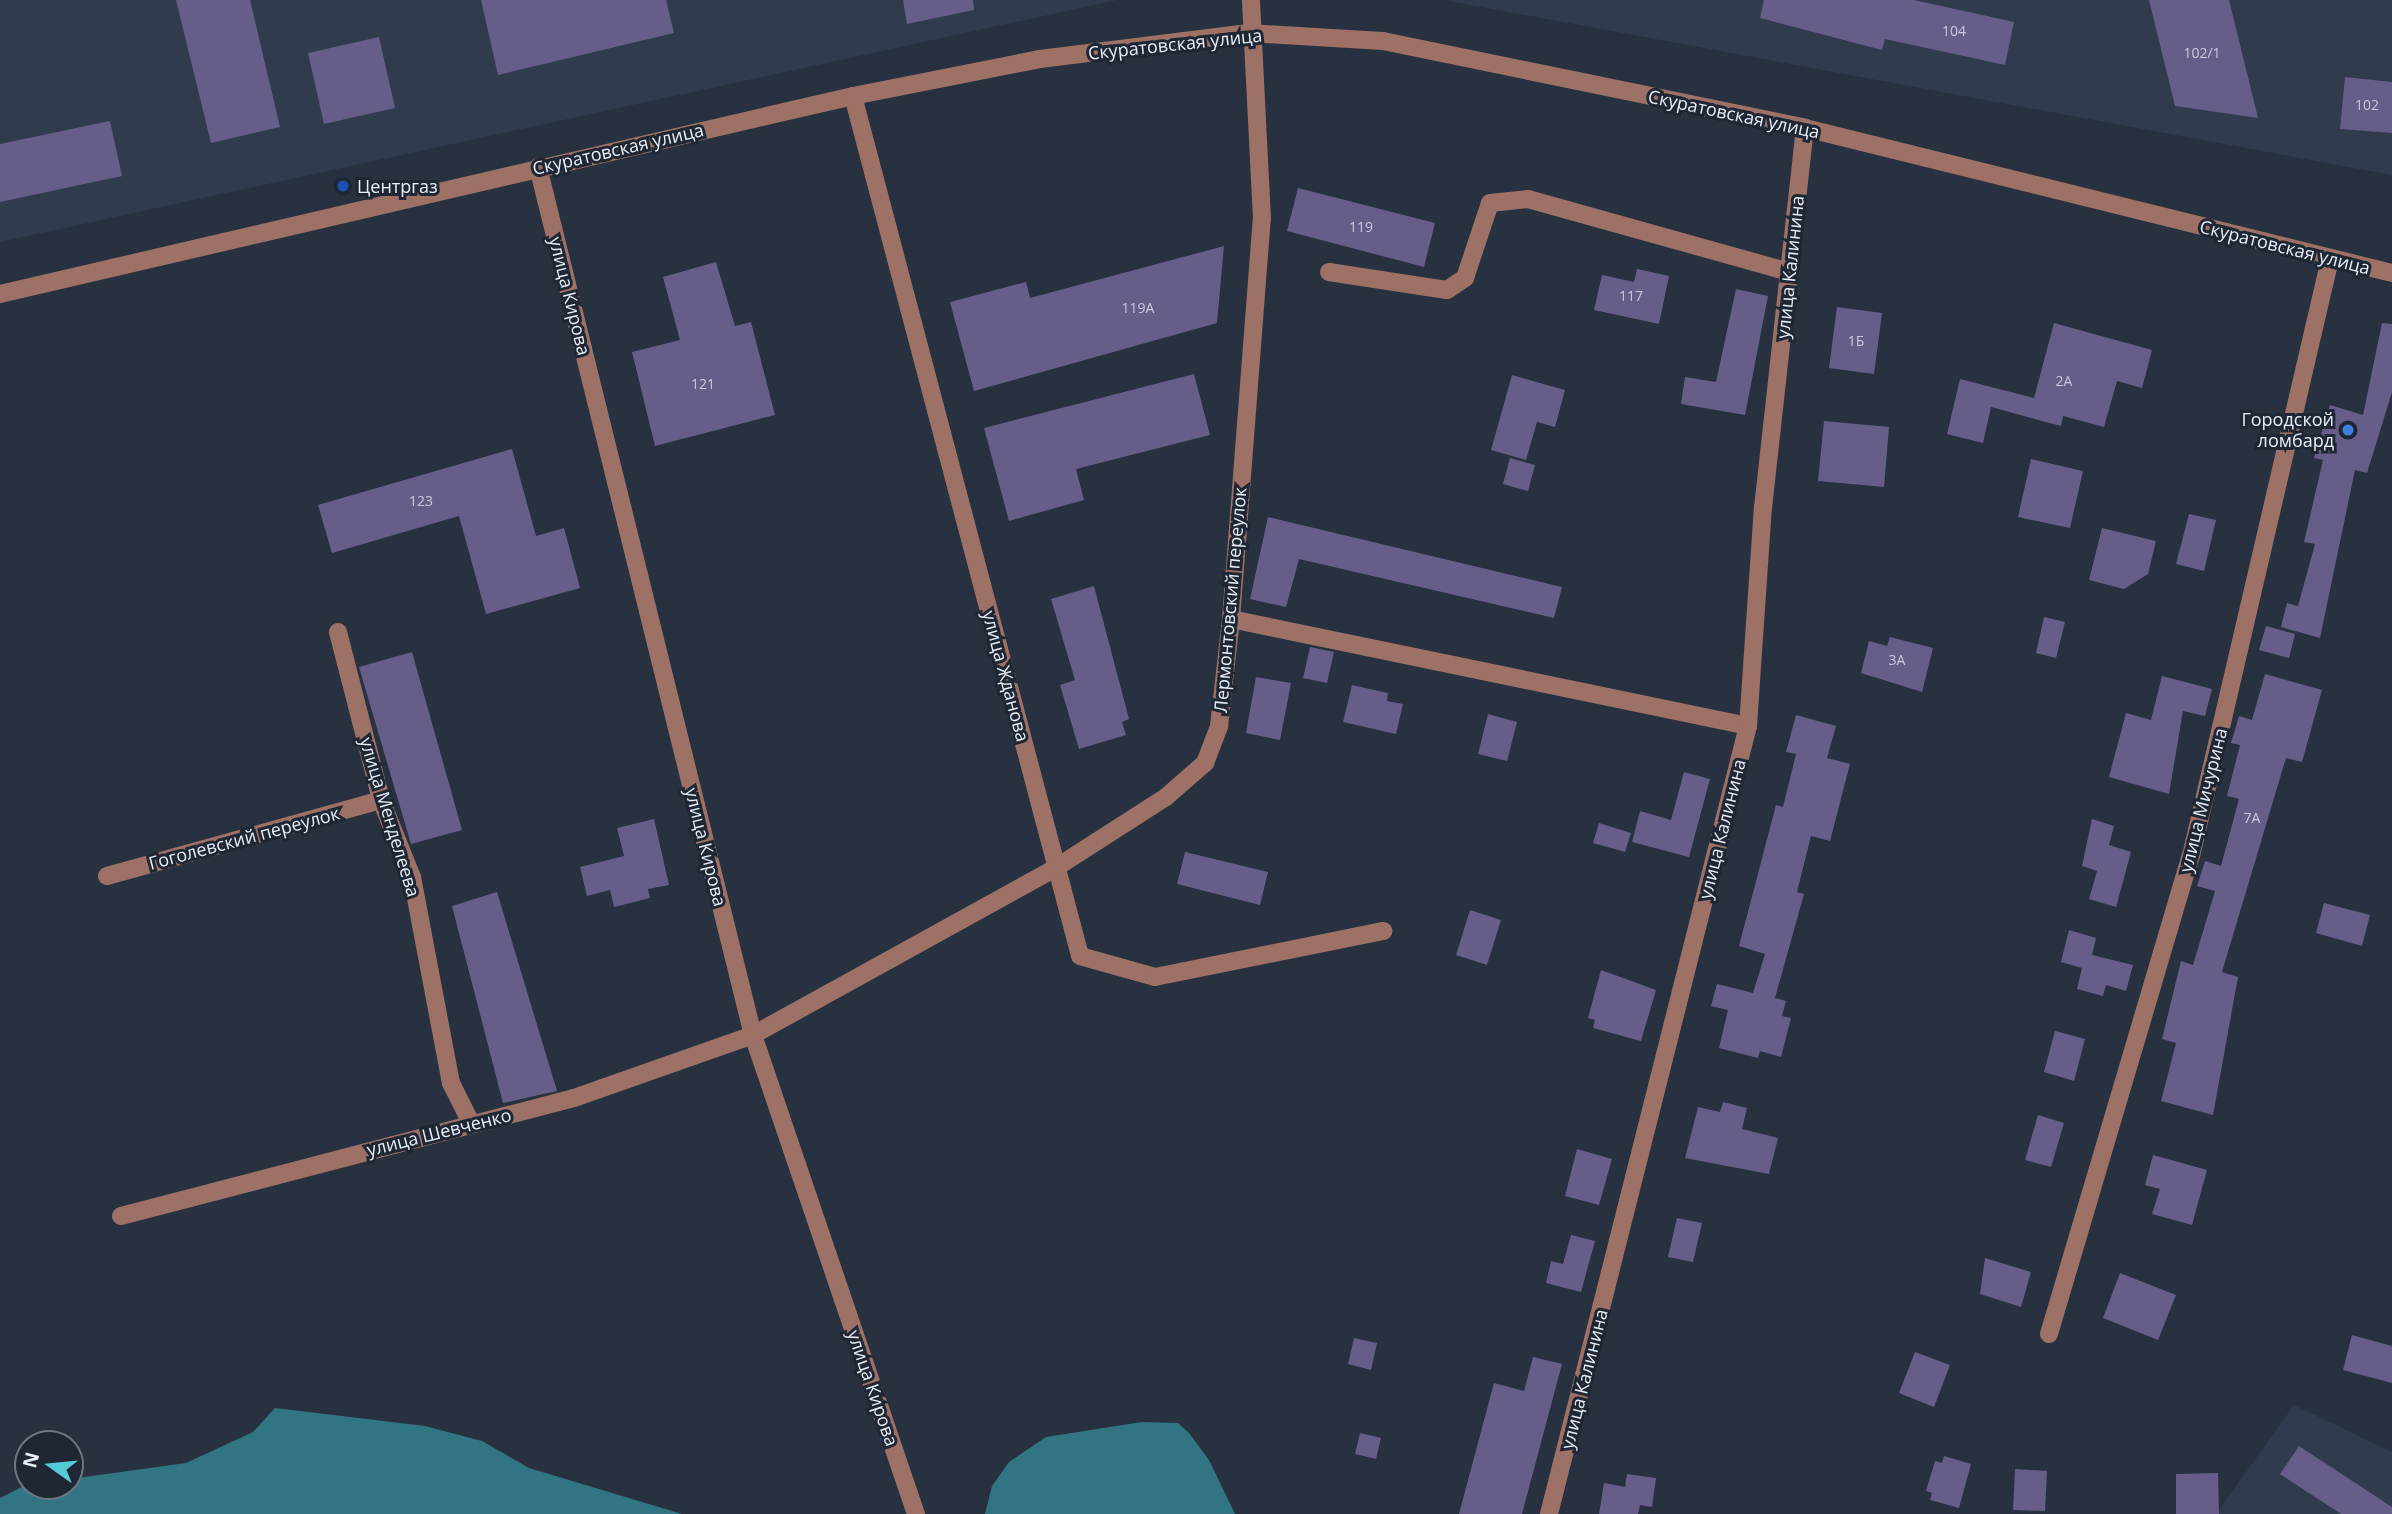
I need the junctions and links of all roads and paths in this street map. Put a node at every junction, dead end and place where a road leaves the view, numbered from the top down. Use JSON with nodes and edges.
{"nodes":[{"id":1,"x":1251,"y":0,"type":"edge"},
{"id":2,"x":1248,"y":33,"type":"junction"},
{"id":3,"x":853,"y":96,"type":"junction"},
{"id":4,"x":1805,"y":128,"type":"junction"},
{"id":5,"x":538,"y":167,"type":"junction"},
{"id":6,"x":2330,"y":259,"type":"junction"},
{"id":7,"x":1790,"y":271,"type":"junction"},
{"id":8,"x":1329,"y":272,"type":"dead end"},
{"id":9,"x":2392,"y":273,"type":"edge"},
{"id":10,"x":0,"y":294,"type":"edge"},
{"id":11,"x":1231,"y":619,"type":"junction"},
{"id":12,"x":338,"y":632,"type":"dead end"},
{"id":13,"x":1748,"y":726,"type":"junction"},
{"id":14,"x":381,"y":800,"type":"junction"},
{"id":15,"x":1057,"y":867,"type":"junction"},
{"id":16,"x":107,"y":876,"type":"dead end"},
{"id":17,"x":1383,"y":931,"type":"dead end"},
{"id":18,"x":753,"y":1035,"type":"junction"},
{"id":19,"x":471,"y":1123,"type":"junction"},
{"id":20,"x":121,"y":1216,"type":"dead end"},
{"id":21,"x":2049,"y":1334,"type":"dead end"},
{"id":22,"x":916,"y":1514,"type":"edge"},
{"id":23,"x":1549,"y":1514,"type":"edge"}],
"edges":[{"from":1,"to":2,"type":"street","name":"Лермонтовский переулок"},
{"from":2,"to":3,"type":"street","name":"Скуратовская улица"},
{"from":2,"to":4,"type":"street","name":"Скуратовская улица"},
{"from":2,"to":11,"type":"street","name":"Лермонтовский переулок"},
{"from":3,"to":5,"type":"street","name":"Скуратовская улица"},
{"from":3,"to":15,"type":"street","name":"улица Жданова"},
{"from":4,"to":6,"type":"street","name":"Скуратовская улица"},
{"from":4,"to":7,"type":"street","name":"улица Калинина"},
{"from":5,"to":10,"type":"street","name":"Скуратовская улица"},
{"from":5,"to":18,"type":"street","name":"улица Кирова"},
{"from":6,"to":9,"type":"street","name":"Скуратовская улица"},
{"from":6,"to":21,"type":"street","name":"улица Мичурина"},
{"from":7,"to":8,"type":"street"},
{"from":7,"to":13,"type":"street","name":"улица Калинина"},
{"from":11,"to":13,"type":"street"},
{"from":11,"to":15,"type":"street","name":"Лермонтовский переулок"},
{"from":12,"to":14,"type":"street","name":"улица Менделеева"},
{"from":13,"to":23,"type":"street","name":"улица Калинина"},
{"from":14,"to":16,"type":"street","name":"Гоголевский переулок"},
{"from":14,"to":19,"type":"street","name":"улица Менделеева"},
{"from":15,"to":17,"type":"street","name":"улица Жданова"},
{"from":15,"to":18,"type":"street","name":"Лермонтовский переулок"},
{"from":18,"to":19,"type":"street","name":"улица Шевченко"},
{"from":18,"to":22,"type":"street","name":"улица Кирова"},
{"from":19,"to":20,"type":"street","name":"улица Шевченко"}]}
